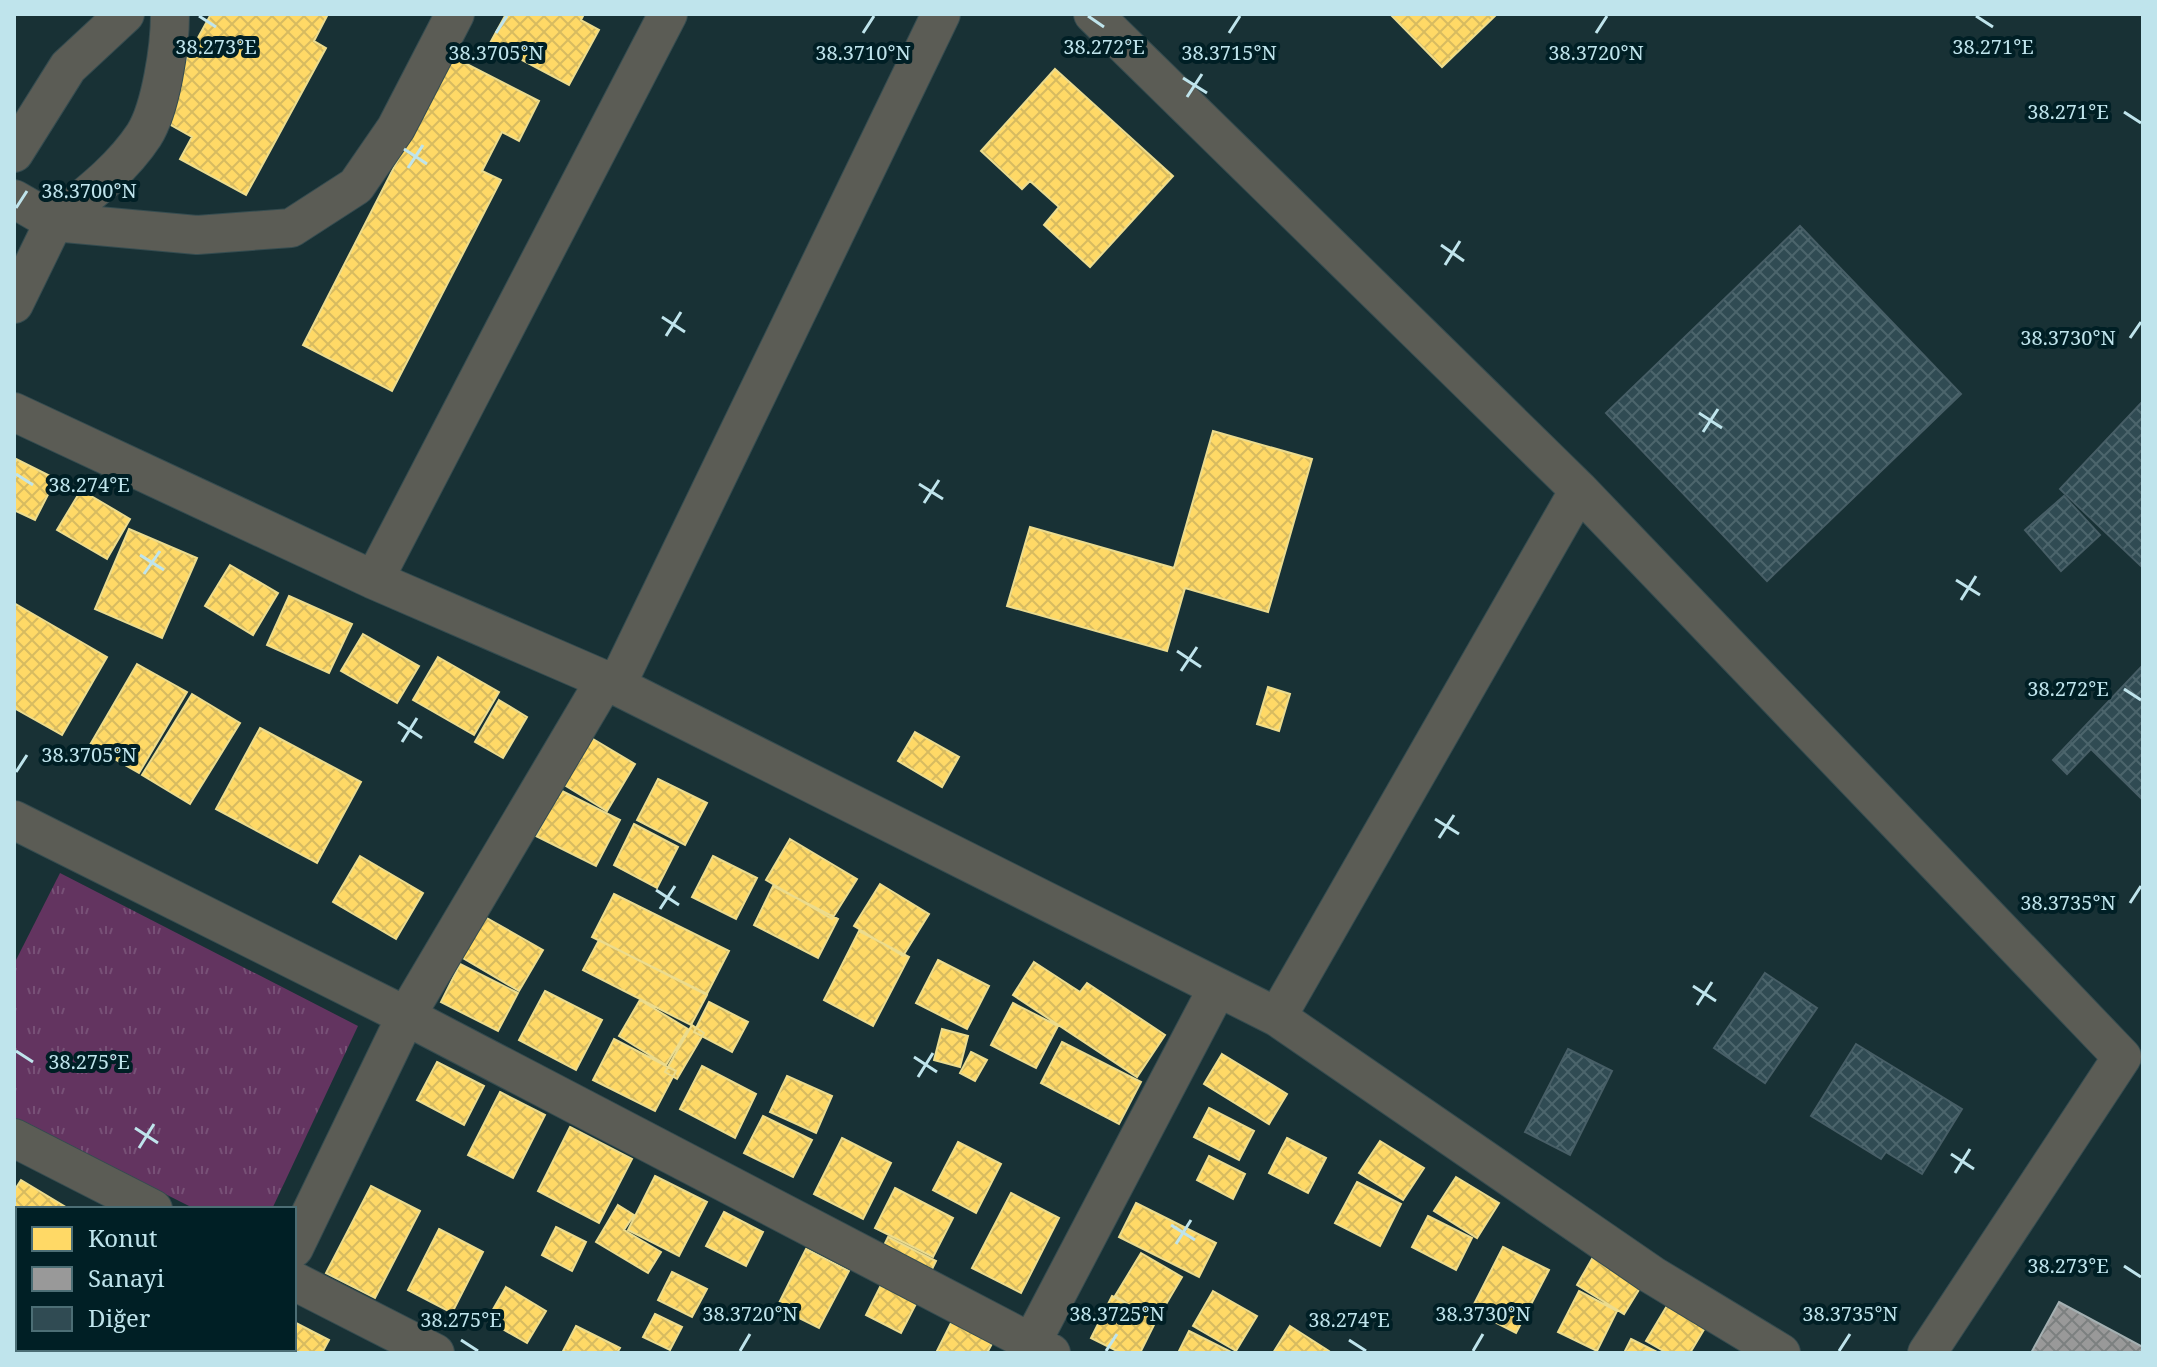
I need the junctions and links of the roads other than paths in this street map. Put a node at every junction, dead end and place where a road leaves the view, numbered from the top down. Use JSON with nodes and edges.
{"nodes":[{"id":1,"x":125,"y":14,"type":"edge"},
{"id":2,"x":170,"y":14,"type":"edge"},
{"id":3,"x":455,"y":14,"type":"edge"},
{"id":4,"x":668,"y":14,"type":"edge"},
{"id":5,"x":941,"y":14,"type":"edge"},
{"id":6,"x":1093,"y":14,"type":"edge"},
{"id":7,"x":14,"y":153,"type":"edge"},
{"id":8,"x":14,"y":199,"type":"edge"},
{"id":9,"x":54,"y":222,"type":"junction"},
{"id":10,"x":14,"y":304,"type":"edge"},
{"id":11,"x":14,"y":412,"type":"edge"},
{"id":12,"x":1579,"y":490,"type":"junction"},
{"id":13,"x":374,"y":580,"type":"junction"},
{"id":14,"x":611,"y":683,"type":"junction"},
{"id":15,"x":14,"y":820,"type":"edge"},
{"id":16,"x":1217,"y":989,"type":"junction"},
{"id":17,"x":406,"y":1016,"type":"junction"},
{"id":18,"x":1277,"y":1017,"type":"junction"},
{"id":19,"x":2136,"y":1056,"type":"edge"},
{"id":20,"x":14,"y":1138,"type":"edge"},
{"id":21,"x":149,"y":1207,"type":"edge"},
{"id":22,"x":296,"y":1244,"type":"edge"},
{"id":23,"x":296,"y":1282,"type":"edge"},
{"id":24,"x":1036,"y":1350,"type":"edge"},
{"id":25,"x":435,"y":1353,"type":"edge"},
{"id":26,"x":1781,"y":1353,"type":"edge"},
{"id":27,"x":1927,"y":1353,"type":"edge"}],
"edges":[{"from":1,"to":7,"type":"street"},
{"from":2,"to":9,"type":"street"},
{"from":3,"to":9,"type":"street"},
{"from":4,"to":13,"type":"street"},
{"from":5,"to":14,"type":"street"},
{"from":6,"to":12,"type":"street"},
{"from":8,"to":9,"type":"street"},
{"from":9,"to":10,"type":"street"},
{"from":11,"to":13,"type":"street"},
{"from":12,"to":18,"type":"street"},
{"from":12,"to":19,"type":"street"},
{"from":13,"to":14,"type":"street"},
{"from":14,"to":16,"type":"street"},
{"from":14,"to":17,"type":"street"},
{"from":15,"to":17,"type":"street"},
{"from":16,"to":18,"type":"street"},
{"from":16,"to":24,"type":"street"},
{"from":17,"to":22,"type":"street"},
{"from":17,"to":24,"type":"street"},
{"from":18,"to":26,"type":"street"},
{"from":19,"to":27,"type":"street"},
{"from":20,"to":21,"type":"street"},
{"from":23,"to":25,"type":"street"}]}
